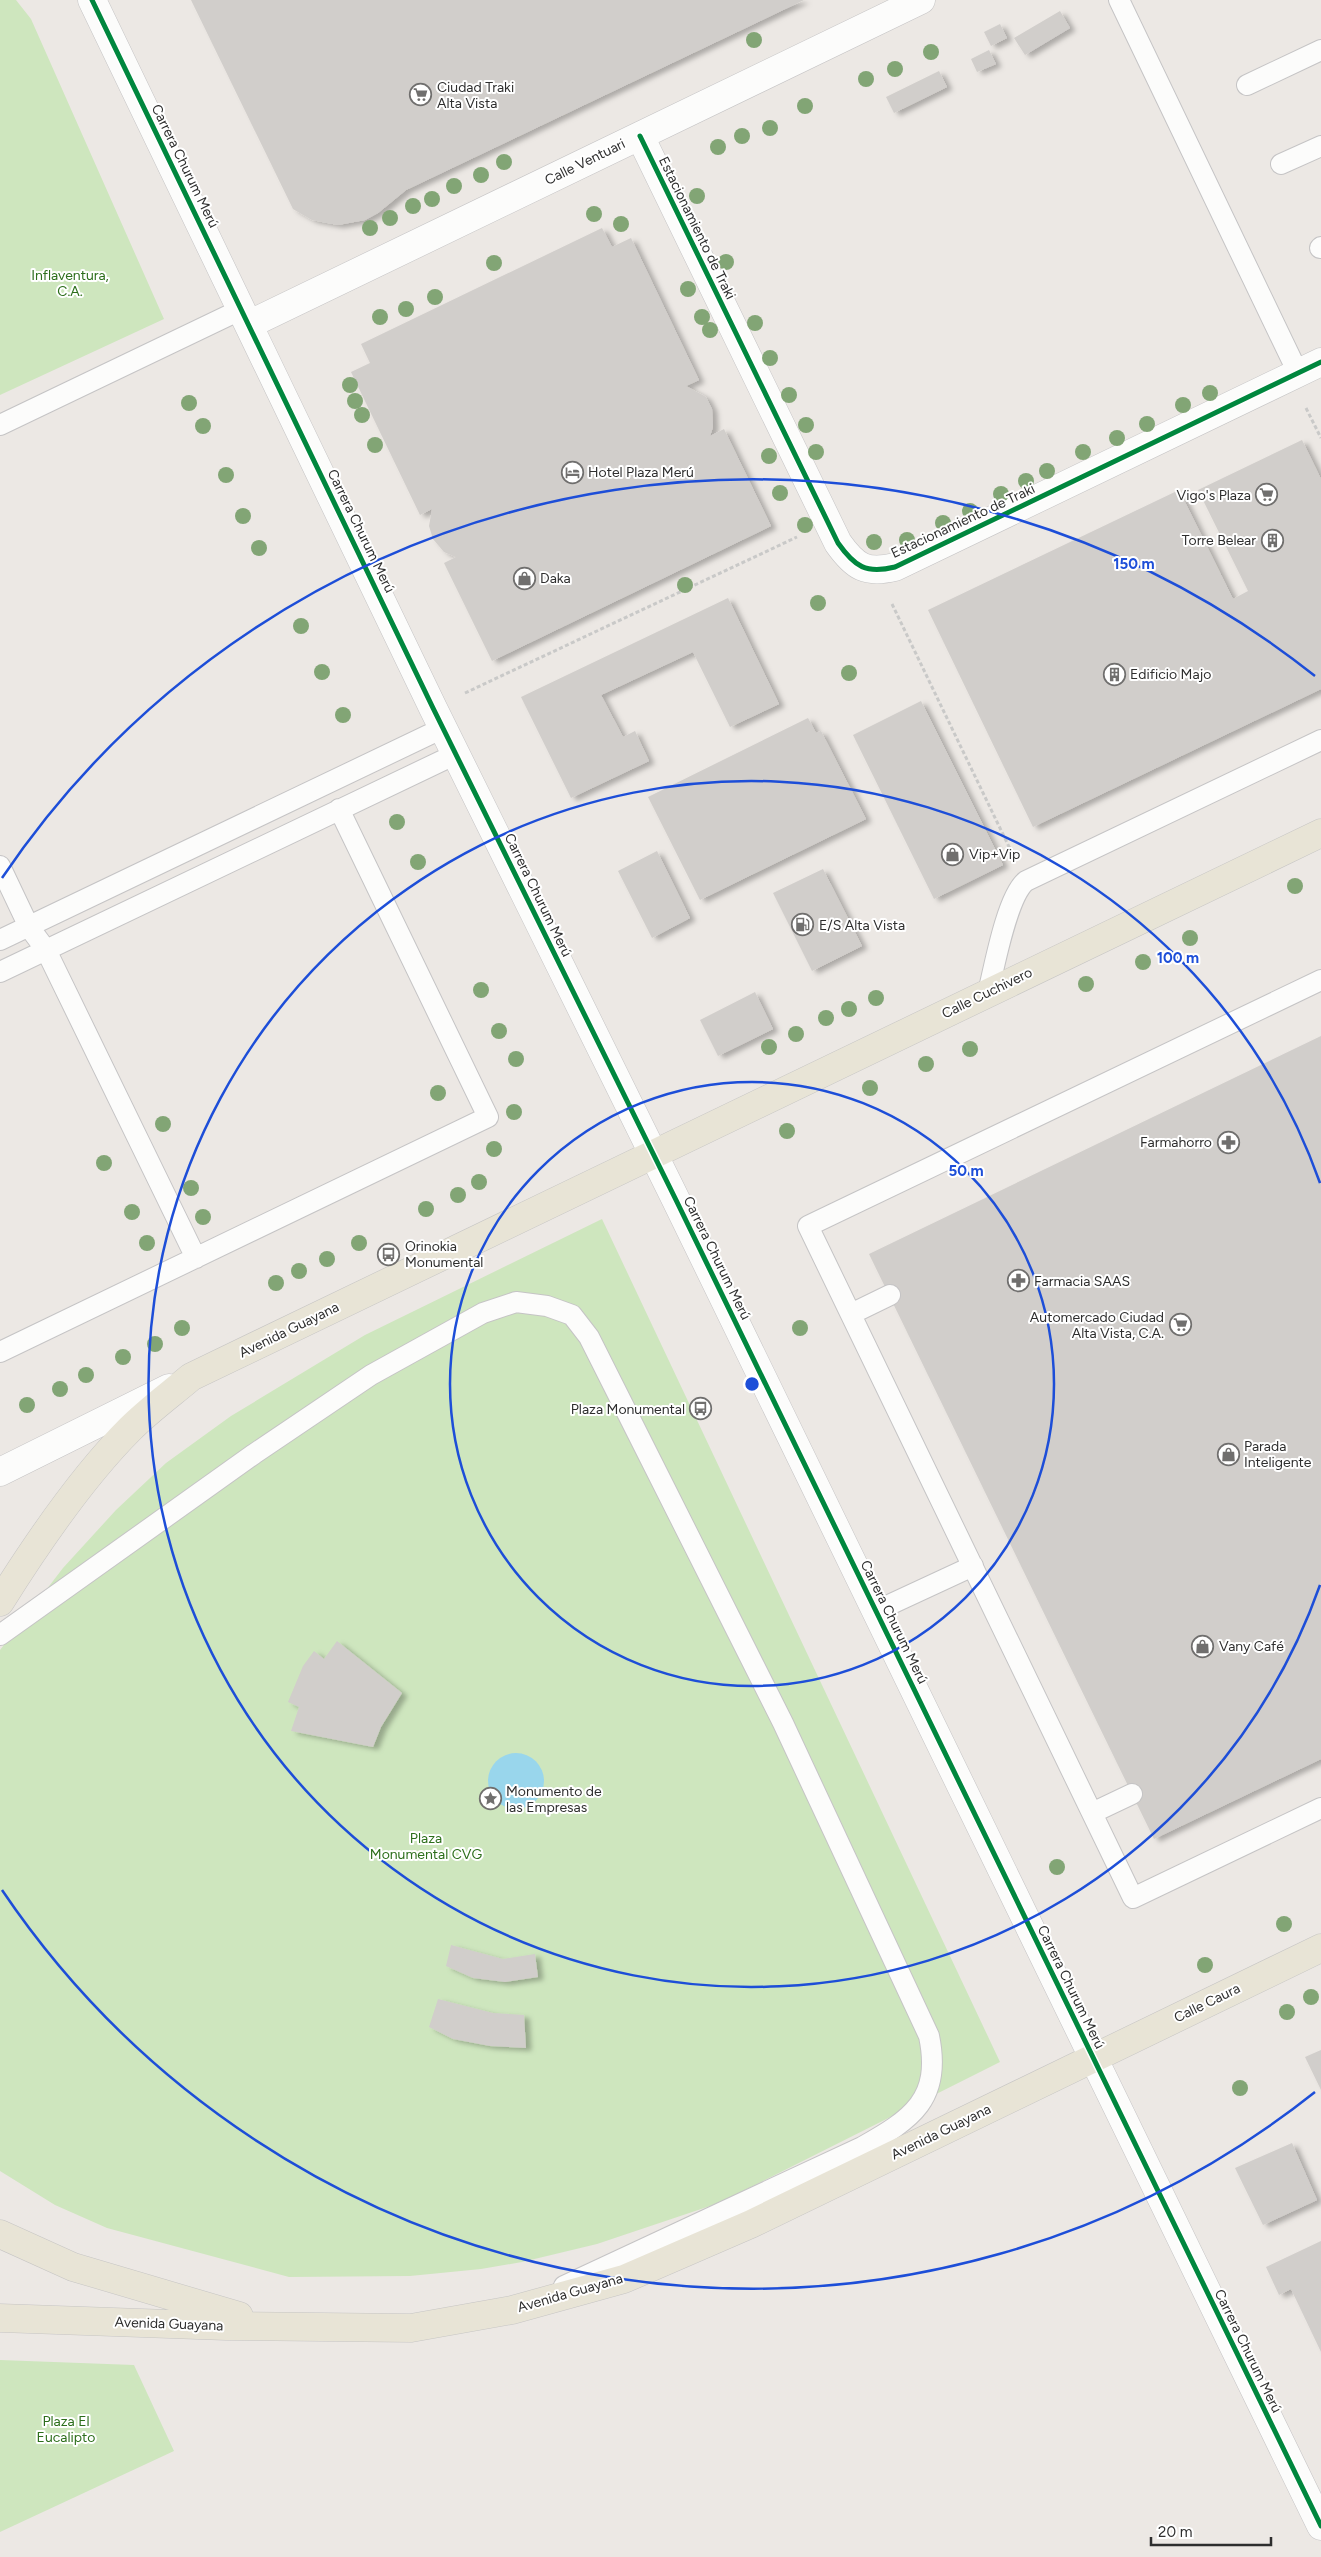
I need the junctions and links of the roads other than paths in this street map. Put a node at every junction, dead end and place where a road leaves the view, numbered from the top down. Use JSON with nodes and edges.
{"nodes":[{"id":1,"x":92,"y":0,"type":"edge"},
{"id":2,"x":921,"y":0,"type":"edge"},
{"id":3,"x":1119,"y":0,"type":"edge"},
{"id":4,"x":1321,"y":50,"type":"edge"},
{"id":5,"x":1247,"y":85,"type":"dead end"},
{"id":6,"x":640,"y":136,"type":"junction"},
{"id":7,"x":1321,"y":146,"type":"edge"},
{"id":8,"x":1281,"y":164,"type":"dead end"},
{"id":9,"x":246,"y":316,"type":"junction"},
{"id":10,"x":1309,"y":367,"type":"edge"},
{"id":11,"x":0,"y":425,"type":"edge"},
{"id":12,"x":438,"y":718,"type":"junction"},
{"id":13,"x":1321,"y":740,"type":"edge"},
{"id":14,"x":456,"y":754,"type":"junction"},
{"id":15,"x":339,"y":810,"type":"junction"},
{"id":16,"x":225,"y":833,"type":"junction"},
{"id":17,"x":1321,"y":833,"type":"edge"},
{"id":18,"x":238,"y":858,"type":"junction"},
{"id":19,"x":0,"y":866,"type":"edge"},
{"id":20,"x":29,"y":926,"type":"junction"},
{"id":21,"x":0,"y":940,"type":"edge"},
{"id":22,"x":46,"y":950,"type":"junction"},
{"id":23,"x":0,"y":972,"type":"edge"},
{"id":24,"x":1321,"y":980,"type":"edge"},
{"id":25,"x":988,"y":994,"type":"junction"},
{"id":26,"x":654,"y":1155,"type":"junction"},
{"id":27,"x":196,"y":1258,"type":"junction"},
{"id":28,"x":890,"y":1295,"type":"dead end"},
{"id":29,"x":851,"y":1314,"type":"junction"},
{"id":30,"x":0,"y":1352,"type":"edge"},
{"id":31,"x":191,"y":1377,"type":"junction"},
{"id":32,"x":0,"y":1472,"type":"edge"},
{"id":33,"x":973,"y":1566,"type":"junction"},
{"id":34,"x":0,"y":1602,"type":"edge"},
{"id":35,"x":876,"y":1612,"type":"junction"},
{"id":36,"x":0,"y":1635,"type":"edge"},
{"id":37,"x":1132,"y":1794,"type":"dead end"},
{"id":38,"x":1321,"y":1808,"type":"edge"},
{"id":39,"x":1092,"y":1813,"type":"junction"},
{"id":40,"x":1321,"y":1948,"type":"edge"},
{"id":41,"x":1093,"y":2058,"type":"junction"},
{"id":42,"x":0,"y":2234,"type":"edge"},
{"id":43,"x":512,"y":2310,"type":"junction"},
{"id":44,"x":0,"y":2318,"type":"edge"},
{"id":45,"x":278,"y":2326,"type":"junction"},
{"id":46,"x":1321,"y":2526,"type":"edge"}],
"edges":[{"from":1,"to":9,"type":"street","name":"Carrera Churum Merú"},
{"from":2,"to":6,"type":"street","name":"Calle Ventuari"},
{"from":3,"to":10,"type":"lane"},
{"from":4,"to":5,"type":"lane"},
{"from":6,"to":9,"type":"street","name":"Calle Ventuari"},
{"from":6,"to":10,"type":"street","name":"Estacionamiento de Traki"},
{"from":7,"to":8,"type":"lane"},
{"from":9,"to":11,"type":"lane"},
{"from":9,"to":12,"type":"street","name":"Carrera Churum Merú"},
{"from":12,"to":14,"type":"street","name":"Carrera Churum Merú"},
{"from":12,"to":16,"type":"lane"},
{"from":13,"to":25,"type":"lane"},
{"from":14,"to":15,"type":"lane"},
{"from":14,"to":26,"type":"street","name":"Carrera Churum Merú"},
{"from":15,"to":18,"type":"lane"},
{"from":15,"to":27,"type":"lane"},
{"from":16,"to":18,"type":"lane"},
{"from":16,"to":20,"type":"lane"},
{"from":17,"to":25,"type":"main road","name":"Calle Cuchivero"},
{"from":18,"to":22,"type":"lane"},
{"from":19,"to":20,"type":"lane"},
{"from":20,"to":21,"type":"lane"},
{"from":20,"to":22,"type":"lane"},
{"from":22,"to":23,"type":"lane"},
{"from":22,"to":27,"type":"lane"},
{"from":24,"to":29,"type":"lane"},
{"from":25,"to":26,"type":"main road","name":"Calle Cuchivero"},
{"from":26,"to":31,"type":"main road","name":"Avenida Guayana"},
{"from":26,"to":35,"type":"street","name":"Carrera Churum Merú"},
{"from":27,"to":30,"type":"lane"},
{"from":28,"to":29,"type":"lane"},
{"from":29,"to":33,"type":"lane"},
{"from":31,"to":32,"type":"street"},
{"from":31,"to":34,"type":"main road","name":"Avenida Guayana"},
{"from":33,"to":35,"type":"lane"},
{"from":33,"to":39,"type":"lane"},
{"from":35,"to":41,"type":"street","name":"Carrera Churum Merú"},
{"from":36,"to":43,"type":"lane"},
{"from":37,"to":39,"type":"lane"},
{"from":38,"to":39,"type":"lane"},
{"from":40,"to":41,"type":"main road","name":"Calle Caura"},
{"from":41,"to":43,"type":"main road","name":"Avenida Guayana"},
{"from":41,"to":46,"type":"street","name":"Carrera Churum Merú"},
{"from":42,"to":45,"type":"main road"},
{"from":43,"to":45,"type":"main road","name":"Avenida Guayana"},
{"from":44,"to":45,"type":"main road","name":"Avenida Guayana"}]}
